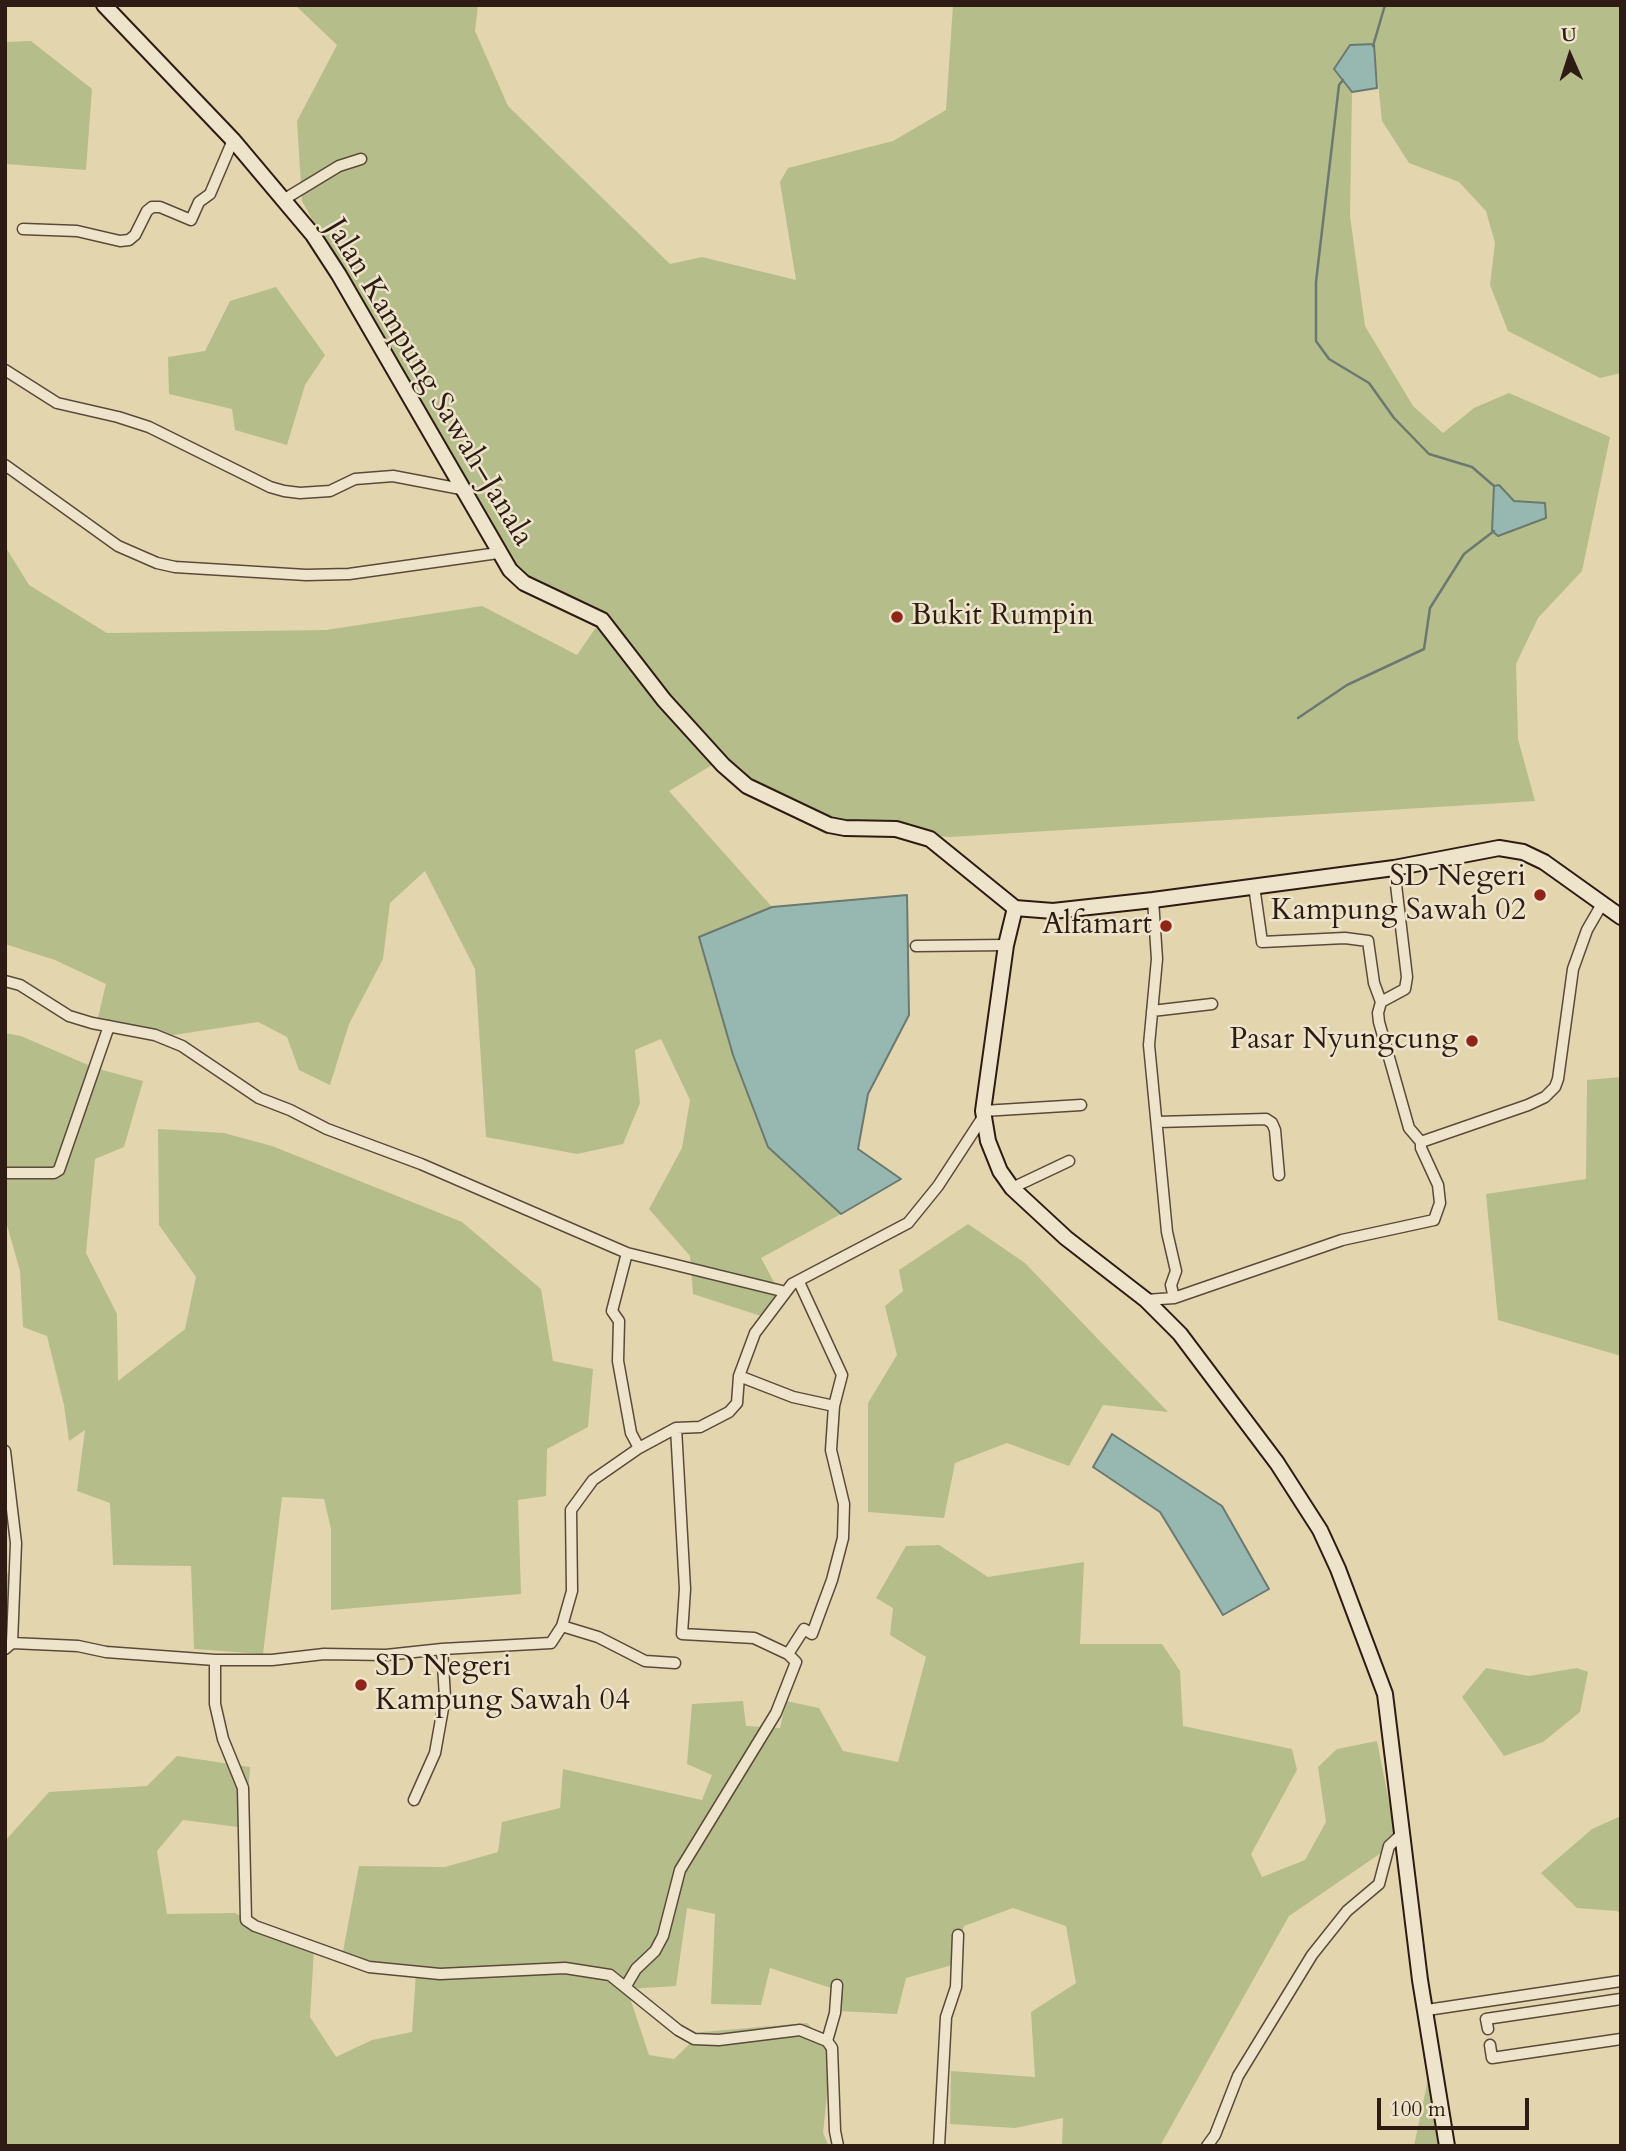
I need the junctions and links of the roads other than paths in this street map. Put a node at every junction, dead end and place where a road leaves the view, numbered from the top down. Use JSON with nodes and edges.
{"nodes":[{"id":1,"x":104,"y":5,"type":"edge"},
{"id":2,"x":233,"y":140,"type":"junction"},
{"id":3,"x":361,"y":159,"type":"dead end"},
{"id":4,"x":283,"y":200,"type":"junction"},
{"id":5,"x":23,"y":229,"type":"dead end"},
{"id":6,"x":5,"y":370,"type":"edge"},
{"id":7,"x":5,"y":465,"type":"edge"},
{"id":8,"x":461,"y":489,"type":"junction"},
{"id":9,"x":498,"y":553,"type":"junction"},
{"id":10,"x":1394,"y":868,"type":"junction"},
{"id":11,"x":1254,"y":886,"type":"junction"},
{"id":12,"x":1153,"y":900,"type":"junction"},
{"id":13,"x":1602,"y":904,"type":"junction"},
{"id":14,"x":1015,"y":908,"type":"junction"},
{"id":15,"x":1621,"y":917,"type":"edge"},
{"id":16,"x":1006,"y":945,"type":"junction"},
{"id":17,"x":916,"y":946,"type":"dead end"},
{"id":18,"x":5,"y":981,"type":"edge"},
{"id":19,"x":1381,"y":1002,"type":"junction"},
{"id":20,"x":1212,"y":1004,"type":"dead end"},
{"id":21,"x":1152,"y":1012,"type":"junction"},
{"id":22,"x":109,"y":1026,"type":"junction"},
{"id":23,"x":1081,"y":1105,"type":"dead end"},
{"id":24,"x":983,"y":1114,"type":"junction"},
{"id":25,"x":1157,"y":1122,"type":"junction"},
{"id":26,"x":1421,"y":1142,"type":"junction"},
{"id":27,"x":1069,"y":1161,"type":"dead end"},
{"id":28,"x":5,"y":1173,"type":"edge"},
{"id":29,"x":1279,"y":1175,"type":"dead end"},
{"id":30,"x":1012,"y":1188,"type":"junction"},
{"id":31,"x":627,"y":1253,"type":"junction"},
{"id":32,"x":799,"y":1282,"type":"junction"},
{"id":33,"x":786,"y":1292,"type":"junction"},
{"id":34,"x":1174,"y":1298,"type":"junction"},
{"id":35,"x":1146,"y":1300,"type":"junction"},
{"id":36,"x":739,"y":1376,"type":"junction"},
{"id":37,"x":834,"y":1406,"type":"junction"},
{"id":38,"x":676,"y":1428,"type":"junction"},
{"id":39,"x":639,"y":1448,"type":"junction"},
{"id":40,"x":5,"y":1451,"type":"edge"},
{"id":41,"x":562,"y":1626,"type":"junction"},
{"id":42,"x":9,"y":1646,"type":"edge"},
{"id":43,"x":442,"y":1649,"type":"junction"},
{"id":44,"x":788,"y":1654,"type":"junction"},
{"id":45,"x":215,"y":1660,"type":"junction"},
{"id":46,"x":675,"y":1663,"type":"dead end"},
{"id":47,"x":414,"y":1800,"type":"dead end"},
{"id":48,"x":1402,"y":1834,"type":"junction"},
{"id":49,"x":958,"y":1935,"type":"dead end"},
{"id":50,"x":1621,"y":1982,"type":"edge"},
{"id":51,"x":837,"y":1985,"type":"dead end"},
{"id":52,"x":626,"y":1986,"type":"junction"},
{"id":53,"x":1621,"y":1999,"type":"edge"},
{"id":54,"x":1427,"y":2010,"type":"junction"},
{"id":55,"x":1488,"y":2029,"type":"dead end"},
{"id":56,"x":1621,"y":2039,"type":"edge"},
{"id":57,"x":827,"y":2041,"type":"junction"},
{"id":58,"x":1490,"y":2045,"type":"dead end"},
{"id":59,"x":838,"y":2146,"type":"edge"},
{"id":60,"x":939,"y":2146,"type":"edge"},
{"id":61,"x":1207,"y":2146,"type":"edge"},
{"id":62,"x":1447,"y":2146,"type":"edge"}],
"edges":[{"from":1,"to":2,"type":"main road","name":"Jalan Kampung Sawah–Janala"},
{"from":2,"to":4,"type":"main road","name":"Jalan Kampung Sawah–Janala"},
{"from":2,"to":5,"type":"street"},
{"from":3,"to":4,"type":"street"},
{"from":4,"to":8,"type":"main road","name":"Jalan Kampung Sawah–Janala"},
{"from":6,"to":8,"type":"street"},
{"from":7,"to":9,"type":"street"},
{"from":8,"to":9,"type":"main road","name":"Jalan Kampung Sawah–Janala"},
{"from":9,"to":14,"type":"main road","name":"Jalan Kampung Sawah–Janala"},
{"from":10,"to":11,"type":"main road"},
{"from":10,"to":13,"type":"main road"},
{"from":10,"to":19,"type":"street"},
{"from":11,"to":12,"type":"main road"},
{"from":11,"to":19,"type":"street"},
{"from":12,"to":14,"type":"main road"},
{"from":12,"to":21,"type":"street"},
{"from":13,"to":15,"type":"main road"},
{"from":13,"to":26,"type":"street"},
{"from":14,"to":16,"type":"main road"},
{"from":16,"to":17,"type":"street"},
{"from":16,"to":24,"type":"main road"},
{"from":18,"to":22,"type":"street"},
{"from":19,"to":26,"type":"street"},
{"from":20,"to":21,"type":"street"},
{"from":21,"to":25,"type":"street"},
{"from":22,"to":28,"type":"street"},
{"from":22,"to":31,"type":"street"},
{"from":23,"to":24,"type":"street"},
{"from":24,"to":30,"type":"main road"},
{"from":24,"to":32,"type":"street"},
{"from":25,"to":29,"type":"street"},
{"from":25,"to":34,"type":"street"},
{"from":26,"to":34,"type":"street"},
{"from":27,"to":30,"type":"street"},
{"from":30,"to":35,"type":"main road"},
{"from":31,"to":33,"type":"street"},
{"from":31,"to":39,"type":"street"},
{"from":32,"to":33,"type":"street"},
{"from":32,"to":37,"type":"street"},
{"from":33,"to":36,"type":"street"},
{"from":34,"to":35,"type":"street"},
{"from":35,"to":48,"type":"main road"},
{"from":36,"to":37,"type":"street"},
{"from":36,"to":38,"type":"street"},
{"from":37,"to":44,"type":"street"},
{"from":38,"to":39,"type":"street"},
{"from":38,"to":44,"type":"street"},
{"from":39,"to":41,"type":"street"},
{"from":40,"to":42,"type":"street"},
{"from":41,"to":43,"type":"street"},
{"from":41,"to":46,"type":"street"},
{"from":42,"to":45,"type":"street"},
{"from":43,"to":45,"type":"street"},
{"from":43,"to":47,"type":"street"},
{"from":44,"to":52,"type":"street"},
{"from":45,"to":52,"type":"street"},
{"from":48,"to":54,"type":"main road"},
{"from":48,"to":61,"type":"street"},
{"from":49,"to":60,"type":"street"},
{"from":50,"to":54,"type":"street"},
{"from":51,"to":57,"type":"street"},
{"from":52,"to":57,"type":"street"},
{"from":53,"to":55,"type":"street"},
{"from":54,"to":62,"type":"main road"},
{"from":56,"to":58,"type":"street"},
{"from":57,"to":59,"type":"street"}]}
